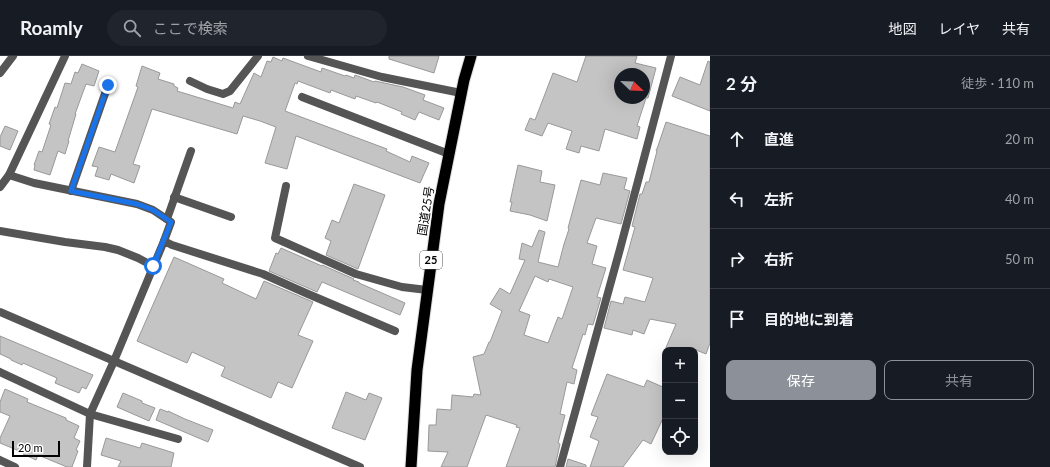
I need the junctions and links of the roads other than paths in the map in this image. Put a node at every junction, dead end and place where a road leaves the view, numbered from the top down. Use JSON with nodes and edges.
{"nodes":[{"id":1,"x":13,"y":56,"type":"edge"},
{"id":2,"x":65,"y":56,"type":"edge"},
{"id":3,"x":258,"y":56,"type":"edge"},
{"id":4,"x":308,"y":56,"type":"edge"},
{"id":5,"x":472,"y":56,"type":"edge"},
{"id":6,"x":671,"y":56,"type":"edge"},
{"id":7,"x":0,"y":73,"type":"edge"},
{"id":8,"x":190,"y":80,"type":"dead end"},
{"id":9,"x":108,"y":85,"type":"dead end"},
{"id":10,"x":462,"y":93,"type":"junction"},
{"id":11,"x":302,"y":97,"type":"dead end"},
{"id":12,"x":191,"y":151,"type":"dead end"},
{"id":13,"x":449,"y":154,"type":"junction"},
{"id":14,"x":9,"y":175,"type":"junction"},
{"id":15,"x":286,"y":186,"type":"dead end"},
{"id":16,"x":0,"y":187,"type":"edge"},
{"id":17,"x":71,"y":191,"type":"junction"},
{"id":18,"x":174,"y":197,"type":"junction"},
{"id":19,"x":231,"y":217,"type":"dead end"},
{"id":20,"x":167,"y":219,"type":"junction"},
{"id":21,"x":0,"y":231,"type":"edge"},
{"id":22,"x":164,"y":241,"type":"junction"},
{"id":23,"x":153,"y":266,"type":"junction"},
{"id":24,"x":427,"y":290,"type":"junction"},
{"id":25,"x":0,"y":312,"type":"edge"},
{"id":26,"x":395,"y":331,"type":"dead end"},
{"id":27,"x":114,"y":361,"type":"junction"},
{"id":28,"x":0,"y":372,"type":"edge"},
{"id":29,"x":90,"y":414,"type":"junction"},
{"id":30,"x":178,"y":439,"type":"dead end"},
{"id":31,"x":0,"y":460,"type":"edge"},
{"id":32,"x":15,"y":467,"type":"edge"},
{"id":33,"x":87,"y":467,"type":"edge"},
{"id":34,"x":360,"y":467,"type":"edge"},
{"id":35,"x":411,"y":467,"type":"edge"},
{"id":36,"x":560,"y":467,"type":"edge"}],
"edges":[{"from":1,"to":7,"type":"street"},
{"from":2,"to":14,"type":"street"},
{"from":3,"to":8,"type":"street"},
{"from":4,"to":10,"type":"street"},
{"from":5,"to":10,"type":"highway","name":"国道25号","number":"25"},
{"from":6,"to":36,"type":"street"},
{"from":9,"to":17,"type":"street"},
{"from":10,"to":13,"type":"highway","name":"国道25号","number":"25"},
{"from":11,"to":13,"type":"street"},
{"from":12,"to":18,"type":"street"},
{"from":13,"to":24,"type":"highway","name":"国道25号","number":"25"},
{"from":14,"to":16,"type":"street"},
{"from":14,"to":17,"type":"street"},
{"from":15,"to":24,"type":"street"},
{"from":17,"to":20,"type":"street"},
{"from":18,"to":19,"type":"street"},
{"from":18,"to":20,"type":"street"},
{"from":20,"to":22,"type":"street"},
{"from":21,"to":23,"type":"street"},
{"from":22,"to":23,"type":"street"},
{"from":22,"to":26,"type":"street"},
{"from":23,"to":27,"type":"street"},
{"from":24,"to":35,"type":"highway","name":"国道25号","number":"25"},
{"from":25,"to":27,"type":"street"},
{"from":27,"to":29,"type":"street"},
{"from":27,"to":34,"type":"street"},
{"from":28,"to":29,"type":"street"},
{"from":29,"to":30,"type":"street"},
{"from":29,"to":33,"type":"street"},
{"from":31,"to":32,"type":"street"}]}
